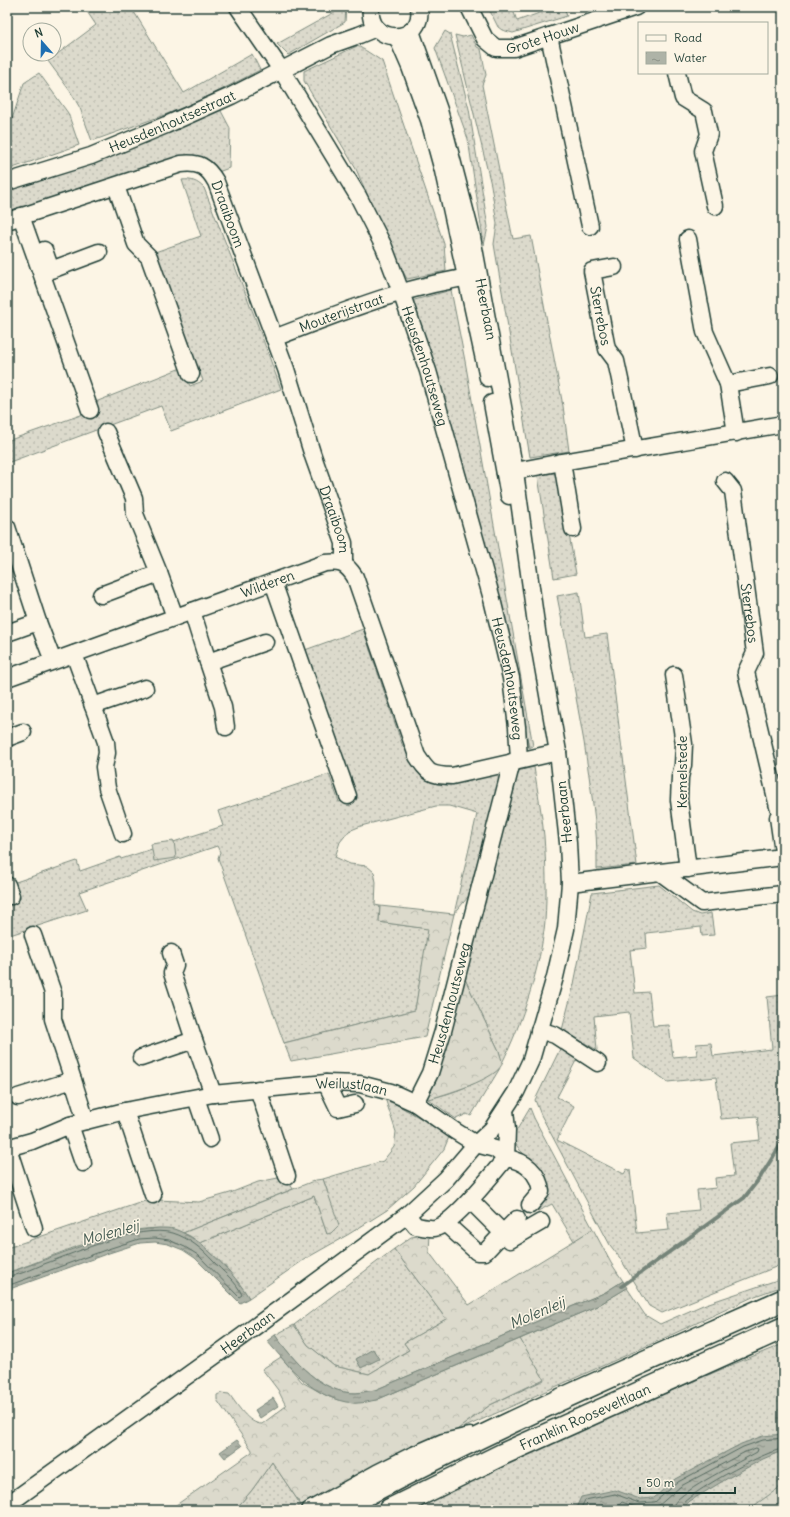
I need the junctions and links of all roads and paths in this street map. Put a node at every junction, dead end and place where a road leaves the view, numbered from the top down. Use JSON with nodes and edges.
{"nodes":[{"id":1,"x":238,"y":7,"type":"edge"},
{"id":2,"x":470,"y":7,"type":"edge"},
{"id":3,"x":636,"y":7,"type":"edge"},
{"id":4,"x":421,"y":8,"type":"edge"},
{"id":5,"x":612,"y":11,"type":"edge"},
{"id":6,"x":373,"y":17,"type":"edge"},
{"id":7,"x":404,"y":34,"type":"junction"},
{"id":8,"x":549,"y":36,"type":"junction"},
{"id":9,"x":282,"y":71,"type":"junction"},
{"id":10,"x":677,"y":74,"type":"edge"},
{"id":11,"x":7,"y":182,"type":"edge"},
{"id":12,"x":116,"y":186,"type":"junction"},
{"id":13,"x":715,"y":206,"type":"dead end"},
{"id":14,"x":19,"y":216,"type":"edge"},
{"id":15,"x":590,"y":226,"type":"dead end"},
{"id":16,"x":688,"y":239,"type":"dead end"},
{"id":17,"x":99,"y":252,"type":"dead end"},
{"id":18,"x":614,"y":267,"type":"dead end"},
{"id":19,"x":473,"y":277,"type":"junction"},
{"id":20,"x":401,"y":292,"type":"junction"},
{"id":21,"x":274,"y":338,"type":"junction"},
{"id":22,"x":192,"y":374,"type":"dead end"},
{"id":23,"x":770,"y":376,"type":"dead end"},
{"id":24,"x":728,"y":384,"type":"junction"},
{"id":25,"x":90,"y":410,"type":"dead end"},
{"id":26,"x":783,"y":424,"type":"edge"},
{"id":27,"x":106,"y":432,"type":"dead end"},
{"id":28,"x":736,"y":433,"type":"junction"},
{"id":29,"x":635,"y":450,"type":"junction"},
{"id":30,"x":562,"y":462,"type":"junction"},
{"id":31,"x":509,"y":473,"type":"junction"},
{"id":32,"x":725,"y":482,"type":"dead end"},
{"id":33,"x":7,"y":527,"type":"edge"},
{"id":34,"x":573,"y":529,"type":"dead end"},
{"id":35,"x":344,"y":564,"type":"junction"},
{"id":36,"x":159,"y":573,"type":"junction"},
{"id":37,"x":273,"y":582,"type":"junction"},
{"id":38,"x":100,"y":595,"type":"dead end"},
{"id":39,"x":192,"y":611,"type":"junction"},
{"id":40,"x":175,"y":617,"type":"junction"},
{"id":41,"x":38,"y":622,"type":"junction"},
{"id":42,"x":7,"y":633,"type":"edge"},
{"id":43,"x":265,"y":642,"type":"dead end"},
{"id":44,"x":74,"y":654,"type":"junction"},
{"id":45,"x":53,"y":662,"type":"junction"},
{"id":46,"x":208,"y":662,"type":"junction"},
{"id":47,"x":674,"y":676,"type":"dead end"},
{"id":48,"x":7,"y":678,"type":"edge"},
{"id":49,"x":145,"y":688,"type":"dead end"},
{"id":50,"x":93,"y":706,"type":"junction"},
{"id":51,"x":226,"y":728,"type":"dead end"},
{"id":52,"x":23,"y":732,"type":"dead end"},
{"id":53,"x":7,"y":738,"type":"edge"},
{"id":54,"x":558,"y":752,"type":"junction"},
{"id":55,"x":515,"y":761,"type":"junction"},
{"id":56,"x":348,"y":796,"type":"dead end"},
{"id":57,"x":783,"y":811,"type":"edge"},
{"id":58,"x":783,"y":817,"type":"edge"},
{"id":59,"x":123,"y":834,"type":"dead end"},
{"id":60,"x":783,"y":852,"type":"edge"},
{"id":61,"x":783,"y":857,"type":"edge"},
{"id":62,"x":688,"y":869,"type":"junction"},
{"id":63,"x":661,"y":873,"type":"junction"},
{"id":64,"x":570,"y":883,"type":"junction"},
{"id":65,"x":783,"y":894,"type":"edge"},
{"id":66,"x":33,"y":935,"type":"dead end"},
{"id":67,"x":171,"y":953,"type":"dead end"},
{"id":68,"x":539,"y":1030,"type":"junction"},
{"id":69,"x":194,"y":1040,"type":"junction"},
{"id":70,"x":141,"y":1058,"type":"dead end"},
{"id":71,"x":598,"y":1063,"type":"dead end"},
{"id":72,"x":73,"y":1080,"type":"junction"},
{"id":73,"x":326,"y":1083,"type":"junction"},
{"id":74,"x":258,"y":1089,"type":"junction"},
{"id":75,"x":213,"y":1094,"type":"junction"},
{"id":76,"x":18,"y":1098,"type":"dead end"},
{"id":77,"x":196,"y":1098,"type":"junction"},
{"id":78,"x":415,"y":1103,"type":"junction"},
{"id":79,"x":354,"y":1104,"type":"dead end"},
{"id":80,"x":505,"y":1110,"type":"junction"},
{"id":81,"x":125,"y":1112,"type":"junction"},
{"id":82,"x":86,"y":1121,"type":"junction"},
{"id":83,"x":70,"y":1125,"type":"junction"},
{"id":84,"x":210,"y":1139,"type":"dead end"},
{"id":85,"x":476,"y":1144,"type":"junction"},
{"id":86,"x":7,"y":1148,"type":"edge"},
{"id":87,"x":506,"y":1158,"type":"junction"},
{"id":88,"x":83,"y":1163,"type":"dead end"},
{"id":89,"x":287,"y":1176,"type":"dead end"},
{"id":90,"x":153,"y":1195,"type":"dead end"},
{"id":91,"x":470,"y":1200,"type":"junction"},
{"id":92,"x":530,"y":1205,"type":"dead end"},
{"id":93,"x":407,"y":1215,"type":"junction"},
{"id":94,"x":517,"y":1219,"type":"dead end"},
{"id":95,"x":541,"y":1222,"type":"dead end"},
{"id":96,"x":446,"y":1224,"type":"junction"},
{"id":97,"x":34,"y":1228,"type":"dead end"},
{"id":98,"x":503,"y":1233,"type":"junction"},
{"id":99,"x":783,"y":1300,"type":"edge"},
{"id":100,"x":783,"y":1328,"type":"edge"},
{"id":101,"x":493,"y":1430,"type":"junction"},
{"id":102,"x":7,"y":1505,"type":"edge"},
{"id":103,"x":310,"y":1510,"type":"edge"},
{"id":104,"x":338,"y":1510,"type":"edge"},
{"id":105,"x":389,"y":1510,"type":"edge"}],
"edges":[{"from":1,"to":9,"type":"street","name":"Heusdenhoutseweg"},
{"from":2,"to":8,"type":"street","name":"Grote Houw"},
{"from":3,"to":5,"type":"street","name":"Grote Houw"},
{"from":4,"to":7,"type":"street"},
{"from":5,"to":8,"type":"street","name":"Grote Houw"},
{"from":6,"to":7,"type":"street"},
{"from":6,"to":9,"type":"street","name":"Heusdenhoutsestraat"},
{"from":7,"to":19,"type":"street","name":"Heerbaan"},
{"from":8,"to":15,"type":"street"},
{"from":9,"to":11,"type":"street","name":"Heusdenhoutsestraat"},
{"from":9,"to":20,"type":"street","name":"Heusdenhoutseweg"},
{"from":10,"to":13,"type":"street"},
{"from":12,"to":14,"type":"street"},
{"from":12,"to":21,"type":"street","name":"Draaiboom"},
{"from":12,"to":22,"type":"street"},
{"from":14,"to":17,"type":"street"},
{"from":14,"to":25,"type":"street"},
{"from":16,"to":24,"type":"street"},
{"from":18,"to":29,"type":"street","name":"Sterrebos"},
{"from":19,"to":20,"type":"street","name":"Mouterijstraat"},
{"from":19,"to":31,"type":"street","name":"Heerbaan"},
{"from":20,"to":21,"type":"street","name":"Mouterijstraat"},
{"from":20,"to":55,"type":"street","name":"Heusdenhoutseweg"},
{"from":21,"to":35,"type":"street","name":"Draaiboom"},
{"from":23,"to":24,"type":"street"},
{"from":24,"to":28,"type":"street"},
{"from":26,"to":28,"type":"street"},
{"from":27,"to":36,"type":"street"},
{"from":28,"to":29,"type":"street"},
{"from":29,"to":30,"type":"street"},
{"from":30,"to":31,"type":"street"},
{"from":30,"to":34,"type":"street"},
{"from":31,"to":54,"type":"street","name":"Heerbaan"},
{"from":32,"to":57,"type":"street","name":"Sterrebos"},
{"from":33,"to":41,"type":"street"},
{"from":35,"to":37,"type":"street","name":"Wilderen"},
{"from":35,"to":55,"type":"street","name":"Draaiboom"},
{"from":36,"to":38,"type":"street"},
{"from":36,"to":40,"type":"street"},
{"from":37,"to":39,"type":"street","name":"Wilderen"},
{"from":37,"to":56,"type":"street"},
{"from":39,"to":40,"type":"street","name":"Wilderen"},
{"from":39,"to":46,"type":"street"},
{"from":40,"to":44,"type":"street","name":"Wilderen"},
{"from":41,"to":42,"type":"street"},
{"from":41,"to":45,"type":"street"},
{"from":43,"to":46,"type":"street"},
{"from":44,"to":45,"type":"street","name":"Wilderen"},
{"from":44,"to":50,"type":"street"},
{"from":45,"to":48,"type":"street","name":"Wilderen"},
{"from":46,"to":51,"type":"street"},
{"from":47,"to":62,"type":"street","name":"Kemelstede"},
{"from":49,"to":50,"type":"street"},
{"from":50,"to":59,"type":"street"},
{"from":52,"to":53,"type":"street"},
{"from":54,"to":55,"type":"street","name":"Draaiboom"},
{"from":54,"to":64,"type":"street","name":"Heerbaan"},
{"from":55,"to":78,"type":"street","name":"Heusdenhoutseweg"},
{"from":58,"to":60,"type":"street"},
{"from":61,"to":62,"type":"street"},
{"from":62,"to":63,"type":"street"},
{"from":63,"to":64,"type":"street"},
{"from":63,"to":65,"type":"street"},
{"from":64,"to":68,"type":"street","name":"Heerbaan"},
{"from":66,"to":72,"type":"street"},
{"from":67,"to":69,"type":"street"},
{"from":68,"to":71,"type":"street"},
{"from":68,"to":80,"type":"street","name":"Heerbaan"},
{"from":68,"to":85,"type":"street","name":"Heerbaan"},
{"from":69,"to":70,"type":"street"},
{"from":69,"to":75,"type":"street"},
{"from":72,"to":76,"type":"street"},
{"from":72,"to":82,"type":"street"},
{"from":73,"to":74,"type":"street","name":"Weilustlaan"},
{"from":73,"to":78,"type":"street","name":"Weilustlaan"},
{"from":73,"to":79,"type":"street"},
{"from":74,"to":75,"type":"street","name":"Weilustlaan"},
{"from":74,"to":89,"type":"street"},
{"from":75,"to":77,"type":"street","name":"Weilustlaan"},
{"from":77,"to":81,"type":"street","name":"Weilustlaan"},
{"from":77,"to":84,"type":"street"},
{"from":78,"to":85,"type":"street","name":"Weilustlaan"},
{"from":80,"to":85,"type":"street","name":"Heerbaan"},
{"from":80,"to":87,"type":"street"},
{"from":81,"to":82,"type":"street","name":"Weilustlaan"},
{"from":81,"to":90,"type":"street"},
{"from":82,"to":83,"type":"street","name":"Weilustlaan"},
{"from":83,"to":86,"type":"street","name":"Weilustlaan"},
{"from":83,"to":88,"type":"street"},
{"from":85,"to":87,"type":"street","name":"Weilustlaan"},
{"from":85,"to":93,"type":"street","name":"Heerbaan"},
{"from":86,"to":97,"type":"street"},
{"from":87,"to":91,"type":"street"},
{"from":87,"to":92,"type":"street","name":"Weilustlaan"},
{"from":91,"to":96,"type":"street"},
{"from":91,"to":98,"type":"street"},
{"from":93,"to":96,"type":"street"},
{"from":93,"to":102,"type":"street","name":"Heerbaan"},
{"from":94,"to":98,"type":"street"},
{"from":95,"to":98,"type":"street"},
{"from":96,"to":98,"type":"street"},
{"from":99,"to":101,"type":"main road","name":"Franklin Rooseveltlaan"},
{"from":100,"to":105,"type":"main road","name":"Franklin Rooseveltlaan"},
{"from":101,"to":103,"type":"street","name":"Franklin Rooseveltlaan"},
{"from":101,"to":104,"type":"main road","name":"Franklin Rooseveltlaan"}]}
